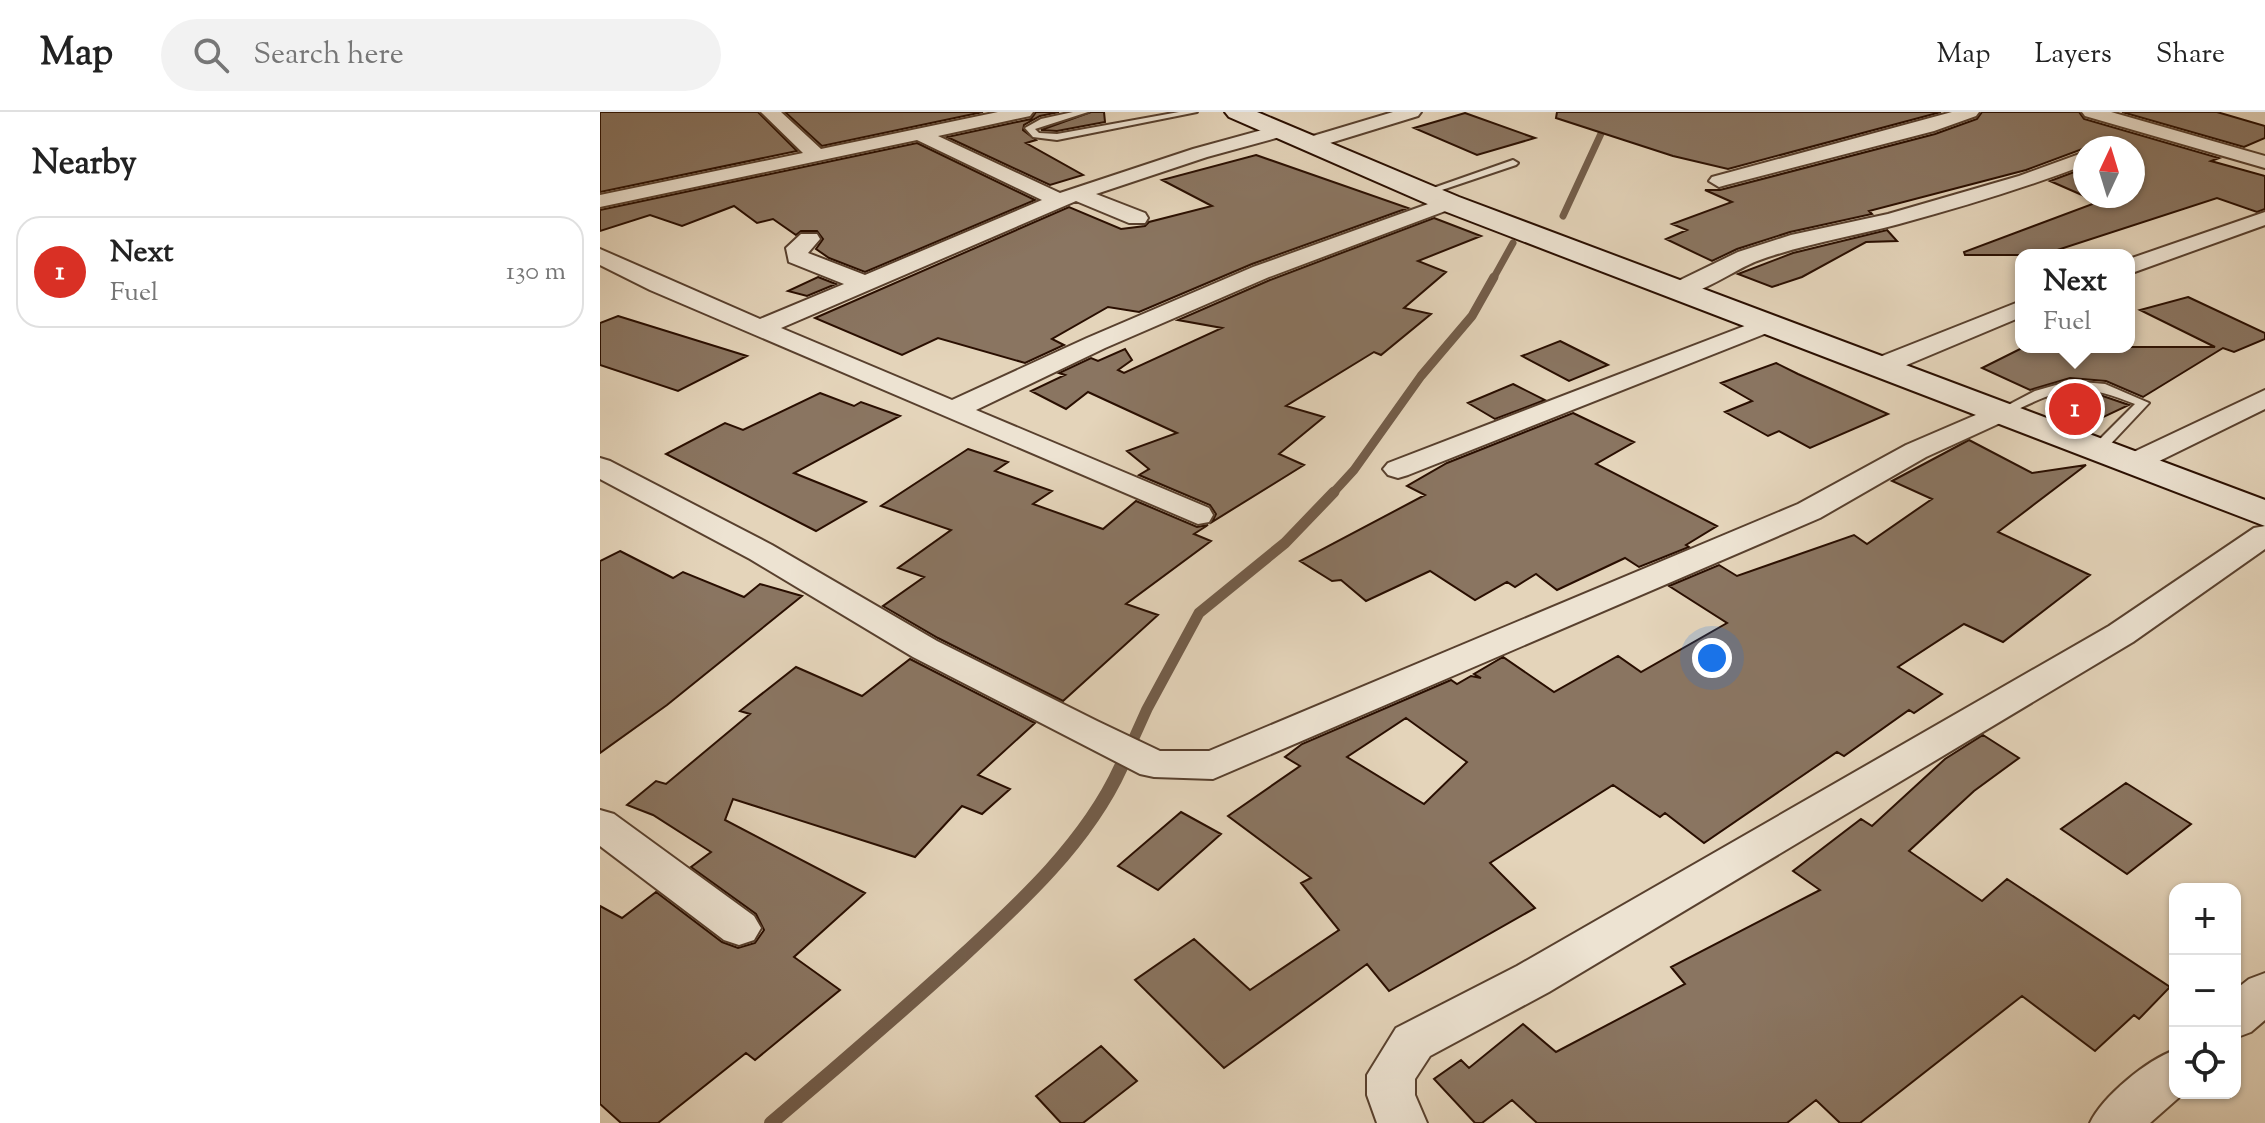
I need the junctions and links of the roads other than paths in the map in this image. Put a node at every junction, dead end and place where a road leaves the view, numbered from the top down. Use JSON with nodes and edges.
{"nodes":[{"id":1,"x":770,"y":112,"type":"edge"},
{"id":2,"x":1023,"y":112,"type":"edge"},
{"id":3,"x":1084,"y":112,"type":"edge"},
{"id":4,"x":1193,"y":112,"type":"edge"},
{"id":5,"x":1237,"y":112,"type":"edge"},
{"id":6,"x":1412,"y":112,"type":"edge"},
{"id":7,"x":2091,"y":112,"type":"edge"},
{"id":8,"x":1956,"y":113,"type":"edge"},
{"id":9,"x":1167,"y":114,"type":"edge"},
{"id":10,"x":1280,"y":131,"type":"junction"},
{"id":11,"x":2158,"y":131,"type":"junction"},
{"id":12,"x":917,"y":133,"type":"junction"},
{"id":13,"x":2144,"y":136,"type":"edge"},
{"id":14,"x":1310,"y":143,"type":"junction"},
{"id":15,"x":817,"y":155,"type":"junction"},
{"id":16,"x":2073,"y":162,"type":"edge"},
{"id":17,"x":2265,"y":162,"type":"edge"},
{"id":18,"x":1513,"y":163,"type":"dead end"},
{"id":19,"x":1719,"y":181,"type":"dead end"},
{"id":20,"x":1067,"y":197,"type":"junction"},
{"id":21,"x":1436,"y":198,"type":"junction"},
{"id":22,"x":600,"y":201,"type":"edge"},
{"id":23,"x":1137,"y":218,"type":"dead end"},
{"id":24,"x":2265,"y":218,"type":"edge"},
{"id":25,"x":809,"y":239,"type":"dead end"},
{"id":26,"x":600,"y":256,"type":"edge"},
{"id":27,"x":2135,"y":265,"type":"edge"},
{"id":28,"x":864,"y":283,"type":"junction"},
{"id":29,"x":1676,"y":291,"type":"junction"},
{"id":30,"x":2015,"y":310,"type":"edge"},
{"id":31,"x":1768,"y":324,"type":"junction"},
{"id":32,"x":761,"y":328,"type":"junction"},
{"id":33,"x":1881,"y":366,"type":"junction"},
{"id":34,"x":2265,"y":398,"type":"edge"},
{"id":35,"x":952,"y":411,"type":"junction"},
{"id":36,"x":1999,"y":413,"type":"junction"},
{"id":37,"x":2097,"y":450,"type":"junction"},
{"id":38,"x":2133,"y":463,"type":"junction"},
{"id":39,"x":600,"y":467,"type":"edge"},
{"id":40,"x":1398,"y":469,"type":"dead end"},
{"id":41,"x":2265,"y":514,"type":"edge"},
{"id":42,"x":1198,"y":515,"type":"dead end"},
{"id":43,"x":2265,"y":535,"type":"edge"},
{"id":44,"x":600,"y":825,"type":"edge"},
{"id":45,"x":739,"y":928,"type":"dead end"},
{"id":46,"x":2265,"y":992,"type":"edge"},
{"id":47,"x":2241,"y":1013,"type":"edge"},
{"id":48,"x":2169,"y":1076,"type":"edge"},
{"id":49,"x":1402,"y":1123,"type":"edge"},
{"id":50,"x":2115,"y":1123,"type":"edge"}],
"edges":[{"from":1,"to":15,"type":"street"},
{"from":2,"to":12,"type":"street"},
{"from":3,"to":9,"type":"lane"},
{"from":4,"to":9,"type":"lane"},
{"from":5,"to":10,"type":"main road"},
{"from":6,"to":14,"type":"street"},
{"from":7,"to":11,"type":"street"},
{"from":8,"to":19,"type":"street"},
{"from":10,"to":14,"type":"main road"},
{"from":10,"to":20,"type":"street"},
{"from":11,"to":13,"type":"street"},
{"from":11,"to":17,"type":"street"},
{"from":12,"to":15,"type":"street"},
{"from":12,"to":20,"type":"street"},
{"from":14,"to":21,"type":"main road"},
{"from":15,"to":22,"type":"street"},
{"from":16,"to":29,"type":"street"},
{"from":18,"to":21,"type":"lane"},
{"from":20,"to":23,"type":"street"},
{"from":20,"to":28,"type":"street"},
{"from":21,"to":29,"type":"main road"},
{"from":21,"to":35,"type":"street"},
{"from":24,"to":27,"type":"street"},
{"from":25,"to":28,"type":"street"},
{"from":26,"to":32,"type":"street"},
{"from":28,"to":32,"type":"street"},
{"from":29,"to":31,"type":"main road"},
{"from":30,"to":33,"type":"street"},
{"from":31,"to":33,"type":"main road"},
{"from":31,"to":40,"type":"street"},
{"from":32,"to":35,"type":"street"},
{"from":33,"to":36,"type":"main road"},
{"from":34,"to":38,"type":"street"},
{"from":35,"to":42,"type":"street"},
{"from":36,"to":37,"type":"main road"},
{"from":36,"to":37,"type":"lane"},
{"from":36,"to":39,"type":"street"},
{"from":37,"to":38,"type":"main road"},
{"from":38,"to":41,"type":"main road"},
{"from":43,"to":49,"type":"street"},
{"from":44,"to":45,"type":"street"},
{"from":46,"to":47,"type":"street"},
{"from":48,"to":50,"type":"street"}]}
